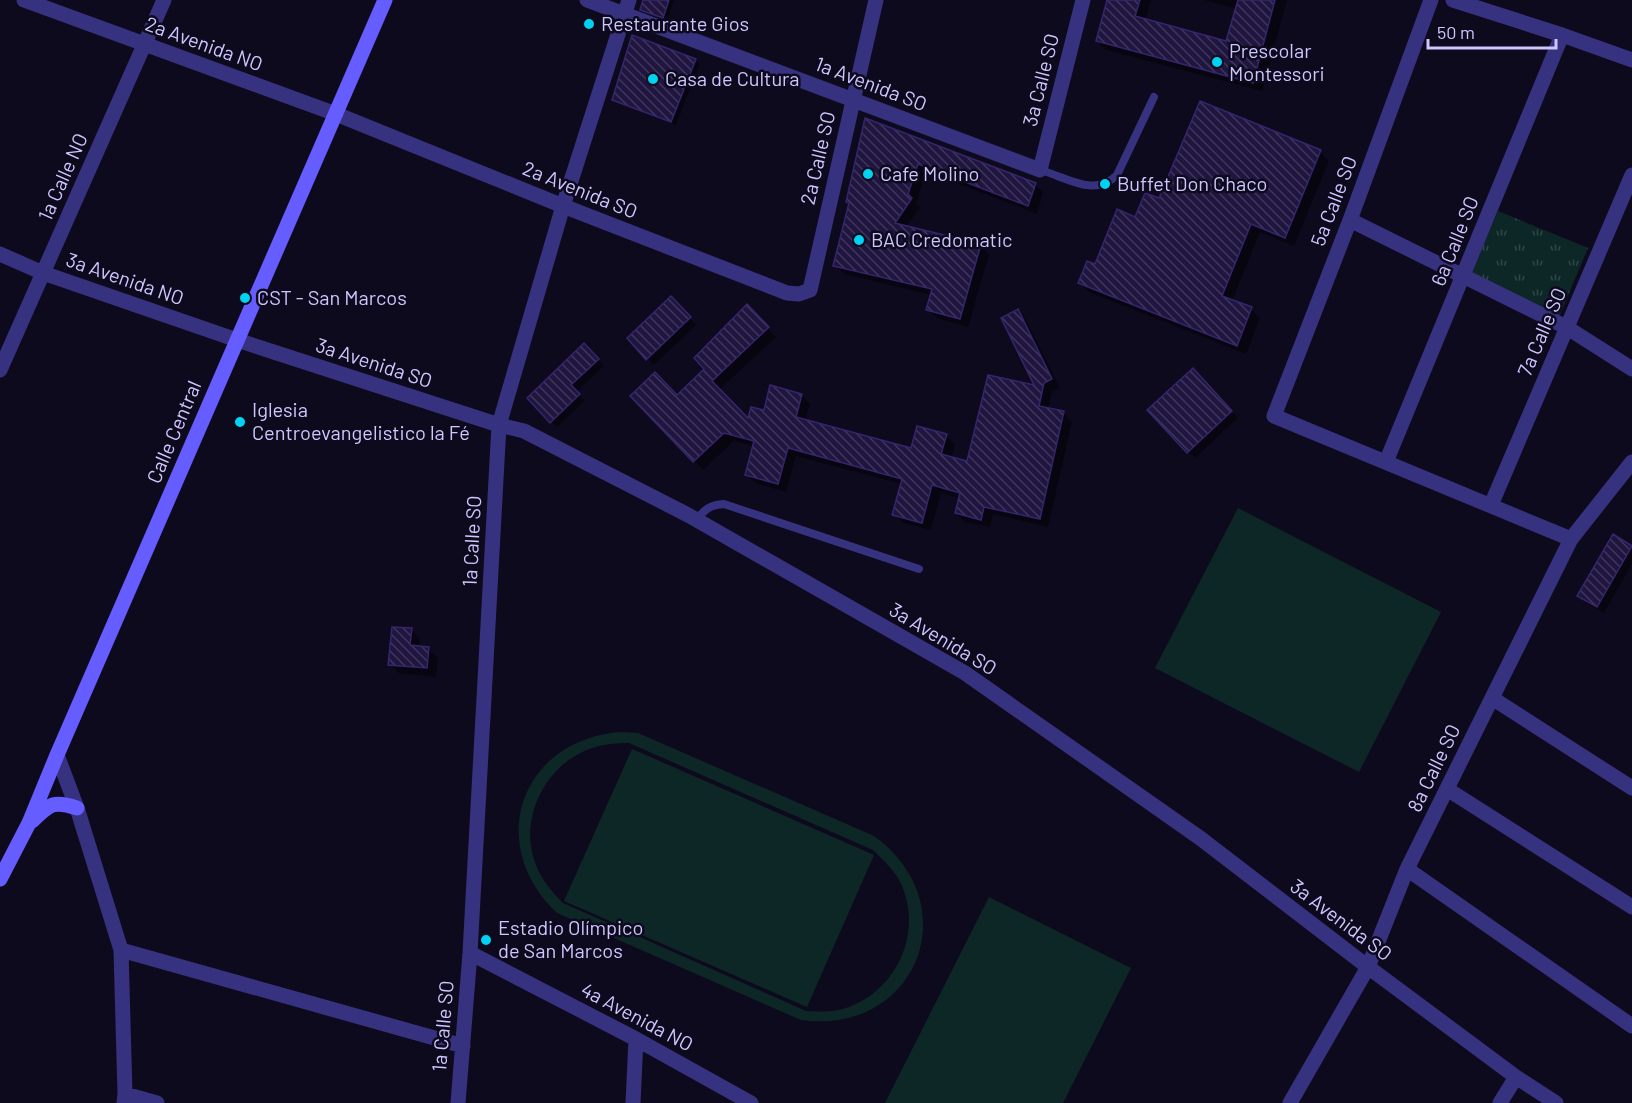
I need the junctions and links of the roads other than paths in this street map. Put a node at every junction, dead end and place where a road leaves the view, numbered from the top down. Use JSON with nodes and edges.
{"nodes":[{"id":1,"x":24,"y":0,"type":"edge"},
{"id":2,"x":164,"y":0,"type":"edge"},
{"id":3,"x":385,"y":0,"type":"edge"},
{"id":4,"x":587,"y":0,"type":"edge"},
{"id":5,"x":876,"y":0,"type":"edge"},
{"id":6,"x":1083,"y":0,"type":"edge"},
{"id":7,"x":1431,"y":0,"type":"edge"},
{"id":8,"x":1453,"y":0,"type":"edge"},
{"id":9,"x":627,"y":7,"type":"edge"},
{"id":10,"x":1562,"y":35,"type":"junction"},
{"id":11,"x":144,"y":44,"type":"junction"},
{"id":12,"x":1632,"y":60,"type":"edge"},
{"id":13,"x":1154,"y":97,"type":"dead end"},
{"id":14,"x":853,"y":100,"type":"junction"},
{"id":15,"x":336,"y":114,"type":"junction"},
{"id":16,"x":1040,"y":170,"type":"junction"},
{"id":17,"x":1632,"y":176,"type":"edge"},
{"id":18,"x":563,"y":206,"type":"junction"},
{"id":19,"x":1350,"y":220,"type":"junction"},
{"id":20,"x":0,"y":254,"type":"edge"},
{"id":21,"x":43,"y":273,"type":"junction"},
{"id":22,"x":1464,"y":276,"type":"junction"},
{"id":23,"x":810,"y":290,"type":"joint"},
{"id":24,"x":1566,"y":327,"type":"junction"},
{"id":25,"x":237,"y":340,"type":"junction"},
{"id":26,"x":1632,"y":369,"type":"edge"},
{"id":27,"x":0,"y":370,"type":"edge"},
{"id":28,"x":499,"y":425,"type":"junction"},
{"id":29,"x":1386,"y":462,"type":"junction"},
{"id":30,"x":1632,"y":462,"type":"edge"},
{"id":31,"x":1491,"y":505,"type":"junction"},
{"id":32,"x":696,"y":520,"type":"junction"},
{"id":33,"x":1571,"y":539,"type":"junction"},
{"id":34,"x":919,"y":568,"type":"dead end"},
{"id":35,"x":1492,"y":698,"type":"junction"},
{"id":36,"x":57,"y":755,"type":"junction"},
{"id":37,"x":1632,"y":788,"type":"edge"},
{"id":38,"x":1447,"y":789,"type":"junction"},
{"id":39,"x":77,"y":808,"type":"junction"},
{"id":40,"x":29,"y":823,"type":"junction"},
{"id":41,"x":1407,"y":869,"type":"junction"},
{"id":42,"x":0,"y":879,"type":"edge"},
{"id":43,"x":1632,"y":907,"type":"edge"},
{"id":44,"x":121,"y":950,"type":"junction"},
{"id":45,"x":470,"y":953,"type":"junction"},
{"id":46,"x":1368,"y":967,"type":"junction"},
{"id":47,"x":1632,"y":1026,"type":"edge"},
{"id":48,"x":636,"y":1039,"type":"junction"},
{"id":49,"x":463,"y":1046,"type":"junction"},
{"id":50,"x":1516,"y":1077,"type":"junction"},
{"id":51,"x":125,"y":1099,"type":"edge"},
{"id":52,"x":1294,"y":1101,"type":"edge"},
{"id":53,"x":157,"y":1103,"type":"edge"},
{"id":54,"x":458,"y":1103,"type":"edge"},
{"id":55,"x":633,"y":1103,"type":"edge"},
{"id":56,"x":751,"y":1103,"type":"edge"},
{"id":57,"x":1500,"y":1103,"type":"edge"},
{"id":58,"x":1556,"y":1103,"type":"edge"}],
"edges":[{"from":1,"to":11,"type":"street","name":"2a Avenida NO"},
{"from":2,"to":11,"type":"street","name":"1a Calle NO"},
{"from":3,"to":15,"type":"main road","name":"Calle Central"},
{"from":4,"to":9,"type":"street","name":"1a Avenida SO"},
{"from":5,"to":14,"type":"street","name":"2a Calle SO"},
{"from":6,"to":16,"type":"street","name":"3a Calle SO"},
{"from":7,"to":19,"type":"street","name":"5a Calle SO"},
{"from":8,"to":10,"type":"street"},
{"from":9,"to":14,"type":"street","name":"1a Avenida SO"},
{"from":9,"to":18,"type":"street","name":"1a Calle SO"},
{"from":10,"to":12,"type":"street"},
{"from":10,"to":22,"type":"street","name":"6a Calle SO"},
{"from":11,"to":15,"type":"street","name":"2a Avenida NO"},
{"from":11,"to":21,"type":"street","name":"1a Calle NO"},
{"from":13,"to":16,"type":"lane"},
{"from":14,"to":16,"type":"street","name":"1a Avenida SO"},
{"from":14,"to":23,"type":"street","name":"2a Calle SO"},
{"from":15,"to":18,"type":"street","name":"2a Avenida SO"},
{"from":15,"to":25,"type":"main road","name":"Calle Central"},
{"from":17,"to":24,"type":"street","name":"7a Calle SO"},
{"from":18,"to":23,"type":"street","name":"2a Avenida SO"},
{"from":18,"to":28,"type":"street","name":"1a Calle SO"},
{"from":19,"to":22,"type":"street"},
{"from":19,"to":29,"type":"street","name":"5a Calle SO"},
{"from":20,"to":21,"type":"street","name":"3a Avenida NO"},
{"from":21,"to":25,"type":"street","name":"3a Avenida NO"},
{"from":21,"to":27,"type":"street","name":"1a Calle NO"},
{"from":22,"to":24,"type":"street"},
{"from":22,"to":29,"type":"street","name":"6a Calle SO"},
{"from":24,"to":26,"type":"street"},
{"from":24,"to":31,"type":"street","name":"7a Calle SO"},
{"from":25,"to":28,"type":"street","name":"3a Avenida SO"},
{"from":25,"to":36,"type":"main road","name":"Calle Central"},
{"from":28,"to":32,"type":"street","name":"3a Avenida SO"},
{"from":28,"to":45,"type":"street","name":"1a Calle SO"},
{"from":29,"to":31,"type":"street"},
{"from":30,"to":33,"type":"street","name":"8a Calle SO"},
{"from":31,"to":33,"type":"street"},
{"from":32,"to":34,"type":"lane"},
{"from":32,"to":46,"type":"street","name":"3a Avenida SO"},
{"from":33,"to":35,"type":"street","name":"8a Calle SO"},
{"from":35,"to":37,"type":"street"},
{"from":35,"to":38,"type":"street","name":"8a Calle SO"},
{"from":36,"to":39,"type":"street"},
{"from":36,"to":40,"type":"main road","name":"Calle Central"},
{"from":38,"to":41,"type":"street","name":"8a Calle SO"},
{"from":38,"to":43,"type":"street"},
{"from":39,"to":40,"type":"main road"},
{"from":39,"to":44,"type":"street"},
{"from":40,"to":42,"type":"main road","name":"Calle Central"},
{"from":41,"to":46,"type":"street","name":"8a Calle SO"},
{"from":41,"to":47,"type":"street"},
{"from":44,"to":49,"type":"street"},
{"from":44,"to":51,"type":"street"},
{"from":45,"to":48,"type":"street","name":"4a Avenida NO"},
{"from":45,"to":49,"type":"street","name":"1a Calle SO"},
{"from":46,"to":50,"type":"street","name":"3a Avenida SO"},
{"from":46,"to":52,"type":"street","name":"8a Calle SO"},
{"from":48,"to":55,"type":"street"},
{"from":48,"to":56,"type":"street","name":"4a Avenida NO"},
{"from":49,"to":54,"type":"street","name":"1a Calle SO"},
{"from":50,"to":57,"type":"street"},
{"from":50,"to":58,"type":"street","name":"3a Avenida SO"},
{"from":51,"to":53,"type":"street"}]}
